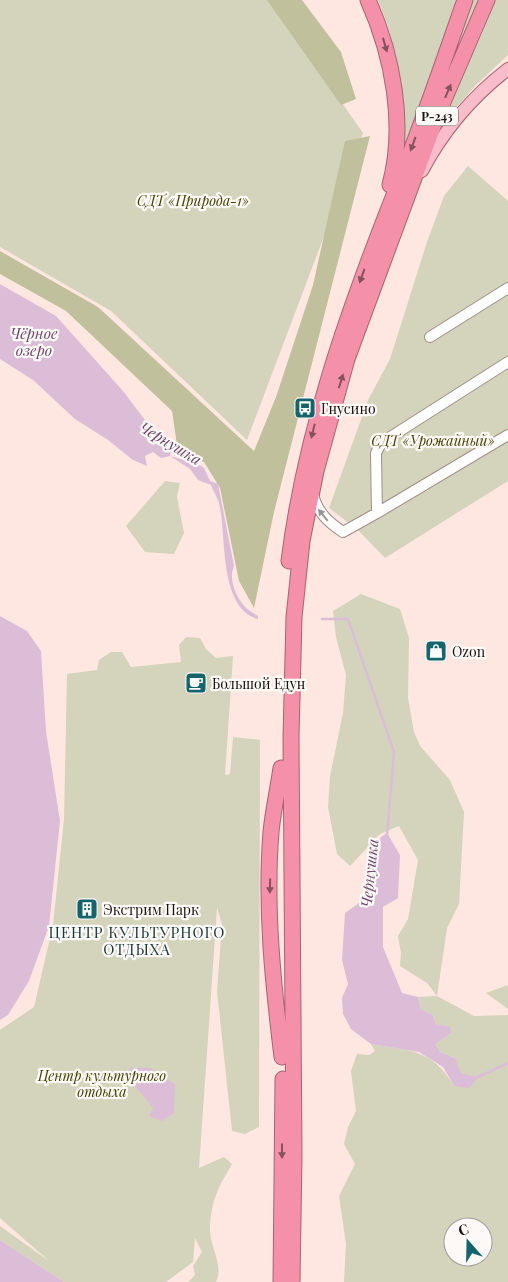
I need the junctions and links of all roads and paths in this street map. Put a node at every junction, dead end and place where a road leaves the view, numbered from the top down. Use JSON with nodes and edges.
{"nodes":[{"id":1,"x":368,"y":0,"type":"edge"},
{"id":2,"x":465,"y":0,"type":"edge"},
{"id":3,"x":487,"y":0,"type":"edge"},
{"id":4,"x":508,"y":68,"type":"edge"},
{"id":5,"x":386,"y":232,"type":"junction"},
{"id":6,"x":508,"y":288,"type":"edge"},
{"id":7,"x":430,"y":337,"type":"dead end"},
{"id":8,"x":508,"y":362,"type":"edge"},
{"id":9,"x":508,"y":435,"type":"edge"},
{"id":10,"x":312,"y":491,"type":"junction"},
{"id":11,"x":378,"y":513,"type":"junction"},
{"id":12,"x":281,"y":1282,"type":"edge"},
{"id":13,"x":292,"y":1282,"type":"edge"}],
"edges":[{"from":1,"to":5,"type":"highway","number":"Р-243","one_way":true},
{"from":2,"to":5,"type":"highway","number":"Р-243","one_way":true},
{"from":5,"to":3,"type":"highway","number":"Р-243","one_way":true},
{"from":4,"to":5,"type":"main road","number":"Р-243"},
{"from":10,"to":5,"type":"highway","one_way":true},
{"from":5,"to":12,"type":"highway","one_way":true},
{"from":6,"to":7,"type":"street"},
{"from":8,"to":11,"type":"street"},
{"from":9,"to":11,"type":"street"},
{"from":11,"to":10,"type":"street","one_way":true},
{"from":10,"to":13,"type":"highway"}]}
